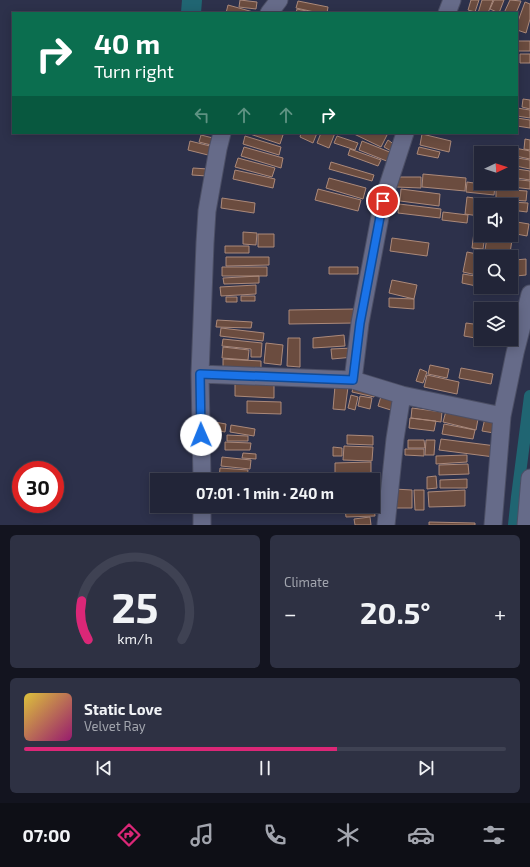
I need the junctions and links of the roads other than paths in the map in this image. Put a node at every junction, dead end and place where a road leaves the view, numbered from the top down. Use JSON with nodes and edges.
{"nodes":[{"id":1,"x":279,"y":0,"type":"edge"},
{"id":2,"x":452,"y":0,"type":"edge"},
{"id":3,"x":270,"y":12,"type":"edge"},
{"id":4,"x":447,"y":12,"type":"edge"},
{"id":5,"x":222,"y":134,"type":"edge"},
{"id":6,"x":405,"y":134,"type":"edge"},
{"id":7,"x":530,"y":294,"type":"edge"},
{"id":8,"x":200,"y":374,"type":"junction"},
{"id":9,"x":353,"y":380,"type":"junction"},
{"id":10,"x":402,"y":395,"type":"junction"},
{"id":11,"x":502,"y":416,"type":"junction"},
{"id":12,"x":202,"y":473,"type":"edge"},
{"id":13,"x":530,"y":478,"type":"edge"},
{"id":14,"x":202,"y":513,"type":"edge"},
{"id":15,"x":202,"y":525,"type":"edge"},
{"id":16,"x":386,"y":525,"type":"edge"},
{"id":17,"x":493,"y":525,"type":"edge"},
{"id":18,"x":526,"y":525,"type":"edge"}],
"edges":[{"from":1,"to":3,"type":"street"},
{"from":2,"to":4,"type":"street"},
{"from":5,"to":8,"type":"street"},
{"from":6,"to":9,"type":"street"},
{"from":7,"to":11,"type":"street"},
{"from":8,"to":9,"type":"street"},
{"from":8,"to":12,"type":"street"},
{"from":9,"to":10,"type":"street"},
{"from":10,"to":11,"type":"street"},
{"from":10,"to":16,"type":"street"},
{"from":11,"to":17,"type":"street"},
{"from":13,"to":18,"type":"street"},
{"from":14,"to":15,"type":"street"}]}
